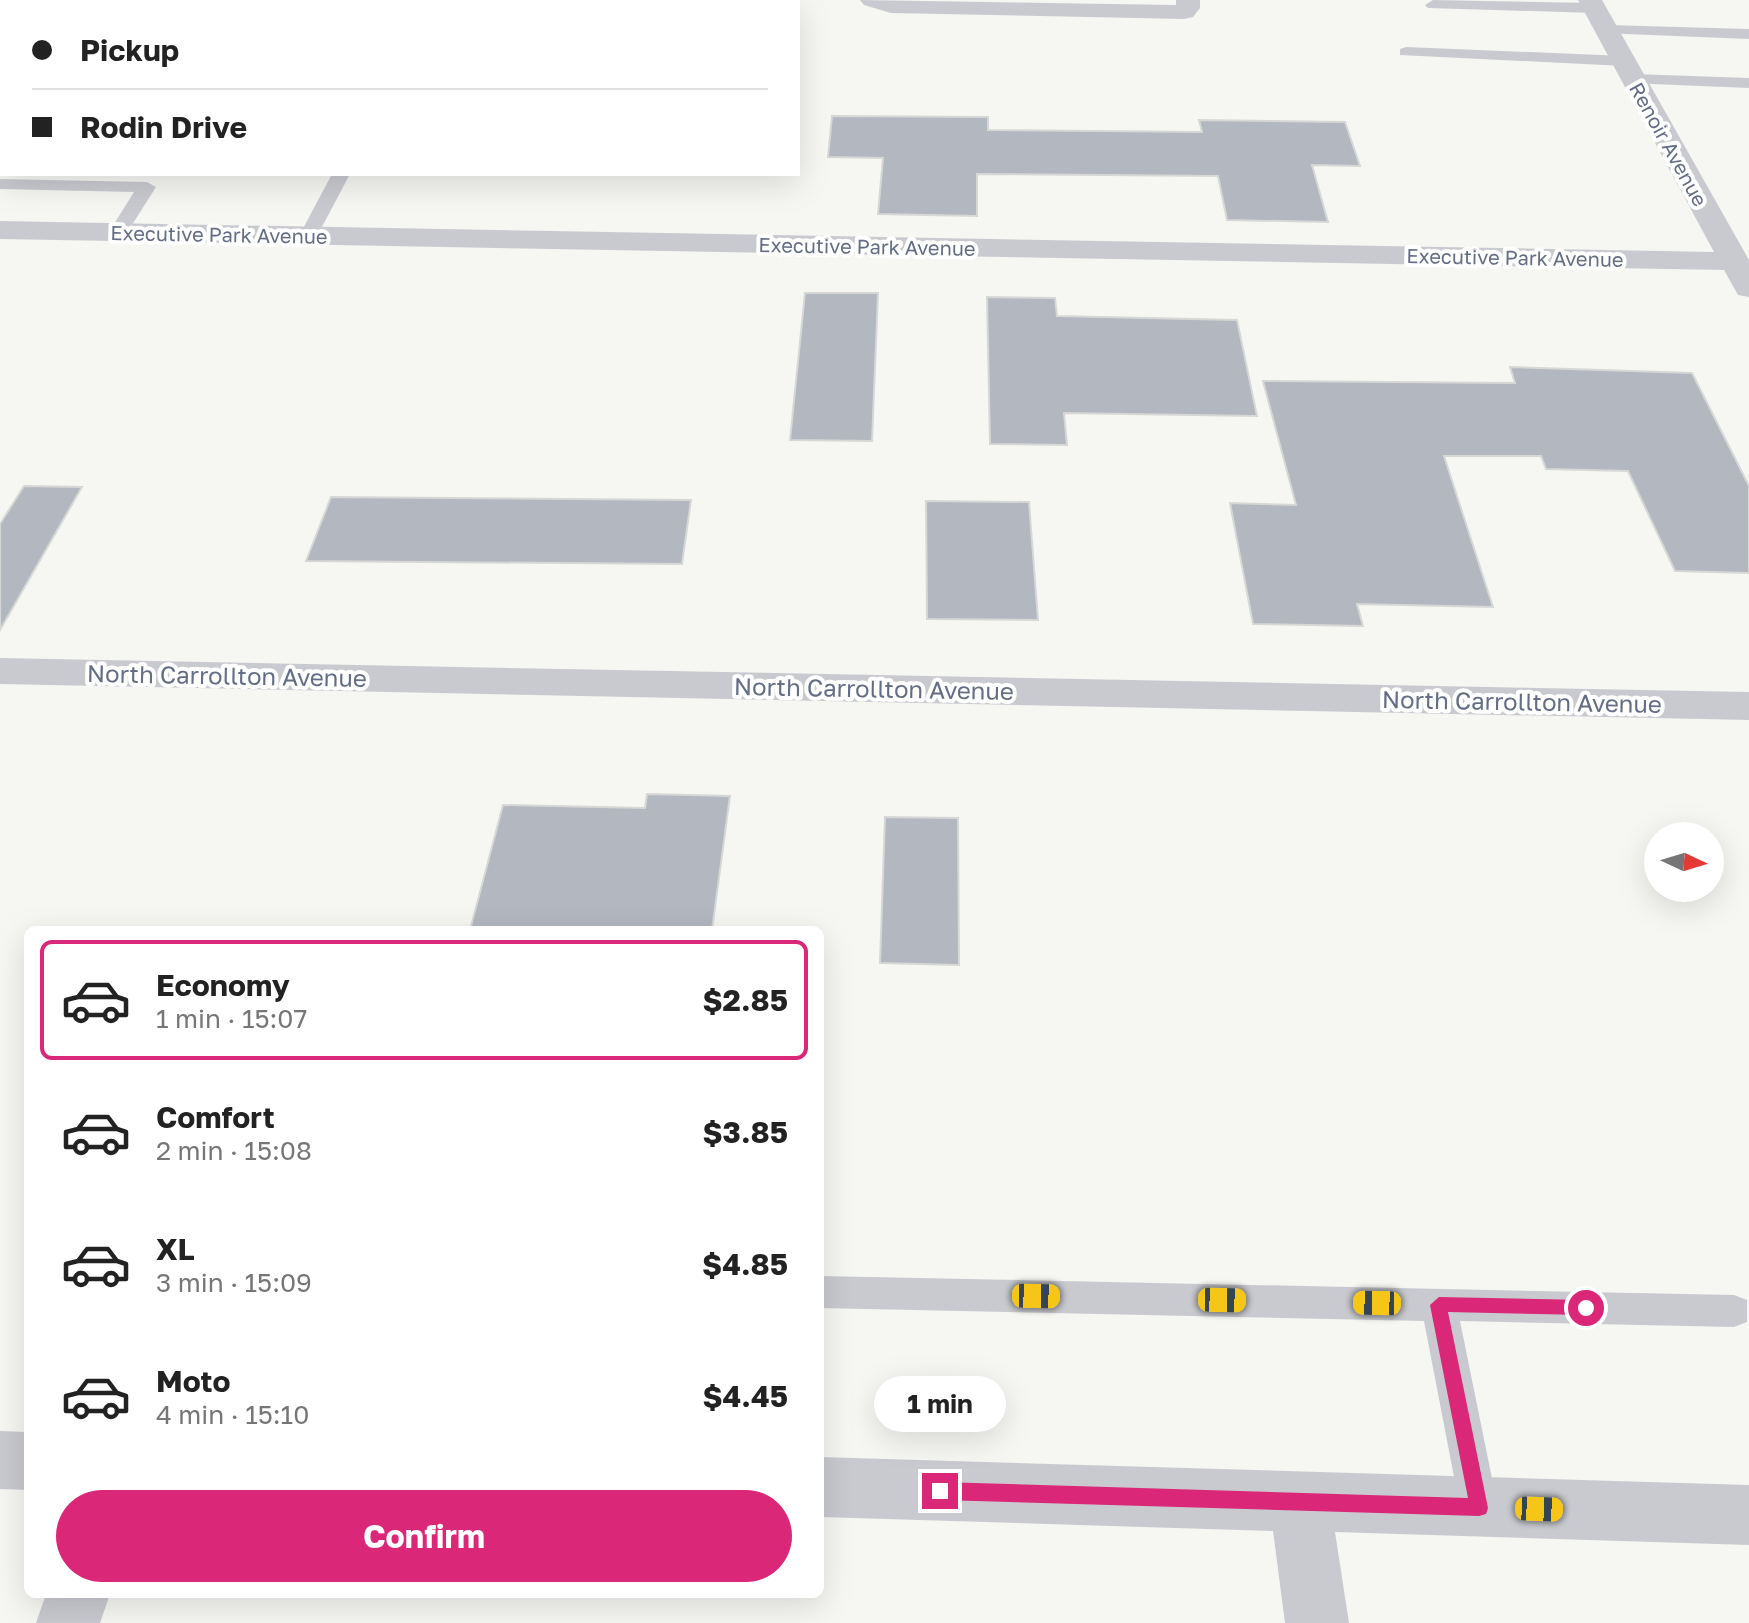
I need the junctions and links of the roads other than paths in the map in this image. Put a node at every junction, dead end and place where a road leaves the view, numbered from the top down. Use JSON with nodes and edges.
{"nodes":[{"id":1,"x":872,"y":0,"type":"edge"},
{"id":2,"x":1188,"y":0,"type":"edge"},
{"id":3,"x":1433,"y":5,"type":"dead end"},
{"id":4,"x":1597,"y":13,"type":"edge"},
{"id":5,"x":1749,"y":34,"type":"edge"},
{"id":6,"x":1406,"y":52,"type":"dead end"},
{"id":7,"x":1629,"y":70,"type":"junction"},
{"id":8,"x":1749,"y":83,"type":"edge"},
{"id":9,"x":340,"y":176,"type":"edge"},
{"id":10,"x":0,"y":184,"type":"edge"},
{"id":11,"x":0,"y":230,"type":"edge"},
{"id":12,"x":118,"y":232,"type":"junction"},
{"id":13,"x":308,"y":236,"type":"junction"},
{"id":14,"x":1734,"y":261,"type":"junction"},
{"id":15,"x":1749,"y":288,"type":"edge"},
{"id":16,"x":0,"y":671,"type":"edge"},
{"id":17,"x":1749,"y":706,"type":"edge"},
{"id":18,"x":824,"y":1292,"type":"edge"},
{"id":19,"x":1439,"y":1305,"type":"junction"},
{"id":20,"x":1734,"y":1311,"type":"dead end"},
{"id":21,"x":0,"y":1460,"type":"edge"},
{"id":22,"x":24,"y":1461,"type":"edge"},
{"id":23,"x":824,"y":1487,"type":"edge"},
{"id":24,"x":1300,"y":1503,"type":"junction"},
{"id":25,"x":1479,"y":1508,"type":"junction"},
{"id":26,"x":1749,"y":1515,"type":"edge"},
{"id":27,"x":77,"y":1598,"type":"edge"},
{"id":28,"x":68,"y":1623,"type":"edge"},
{"id":29,"x":1317,"y":1623,"type":"edge"}],
"edges":[{"from":1,"to":2,"type":"street"},
{"from":3,"to":4,"type":"lane"},
{"from":4,"to":5,"type":"lane"},
{"from":4,"to":7,"type":"street","name":"Renoir Avenue"},
{"from":6,"to":7,"type":"lane"},
{"from":7,"to":8,"type":"lane"},
{"from":7,"to":14,"type":"street","name":"Renoir Avenue"},
{"from":9,"to":13,"type":"lane"},
{"from":10,"to":12,"type":"lane"},
{"from":11,"to":12,"type":"street","name":"Executive Park Avenue"},
{"from":12,"to":13,"type":"street","name":"Executive Park Avenue"},
{"from":13,"to":14,"type":"street","name":"Executive Park Avenue"},
{"from":14,"to":15,"type":"street","name":"Renoir Avenue"},
{"from":16,"to":17,"type":"street","name":"North Carrollton Avenue"},
{"from":18,"to":19,"type":"lane"},
{"from":19,"to":20,"type":"lane"},
{"from":19,"to":25,"type":"lane"},
{"from":21,"to":22,"type":"street"},
{"from":23,"to":24,"type":"street"},
{"from":24,"to":25,"type":"street"},
{"from":24,"to":29,"type":"street"},
{"from":25,"to":26,"type":"street"},
{"from":27,"to":28,"type":"street"}]}
